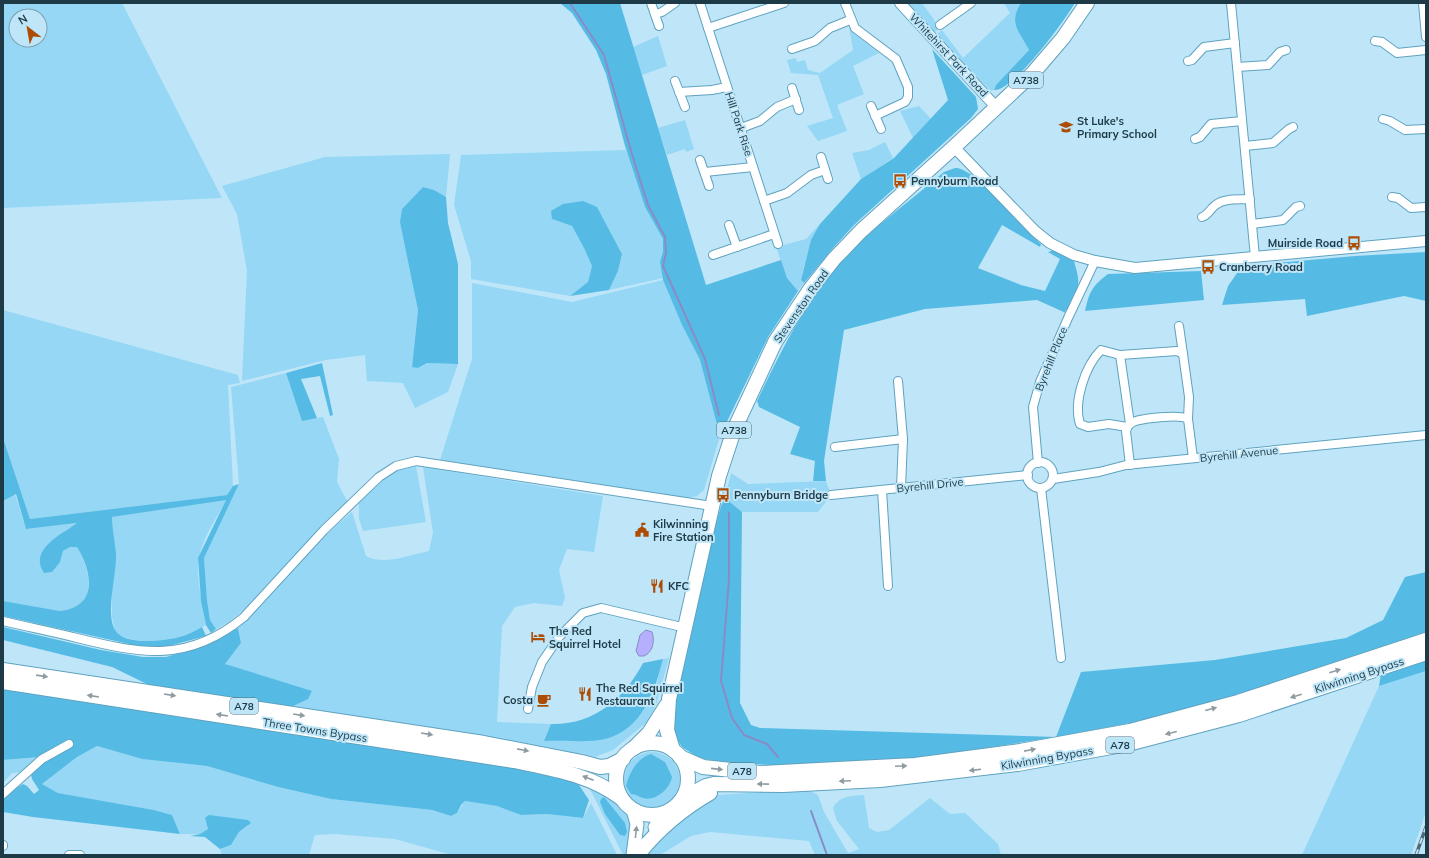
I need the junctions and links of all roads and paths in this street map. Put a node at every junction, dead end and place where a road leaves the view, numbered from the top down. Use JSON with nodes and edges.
{"nodes":[{"id":1,"x":651,"y":3,"type":"edge"},
{"id":2,"x":675,"y":3,"type":"edge"},
{"id":3,"x":700,"y":3,"type":"edge"},
{"id":4,"x":784,"y":3,"type":"edge"},
{"id":5,"x":845,"y":3,"type":"edge"},
{"id":6,"x":900,"y":3,"type":"edge"},
{"id":7,"x":971,"y":3,"type":"edge"},
{"id":8,"x":1087,"y":3,"type":"edge"},
{"id":9,"x":1231,"y":3,"type":"edge"},
{"id":10,"x":1423,"y":3,"type":"edge"},
{"id":11,"x":655,"y":14,"type":"junction"},
{"id":12,"x":850,"y":20,"type":"junction"},
{"id":13,"x":659,"y":26,"type":"dead end"},
{"id":14,"x":940,"y":26,"type":"dead end"},
{"id":15,"x":1425,"y":26,"type":"edge"},
{"id":16,"x":708,"y":28,"type":"junction"},
{"id":17,"x":1426,"y":38,"type":"edge"},
{"id":18,"x":1375,"y":41,"type":"dead end"},
{"id":19,"x":1235,"y":43,"type":"junction"},
{"id":20,"x":792,"y":49,"type":"dead end"},
{"id":21,"x":1286,"y":50,"type":"dead end"},
{"id":22,"x":1426,"y":50,"type":"edge"},
{"id":23,"x":1188,"y":61,"type":"dead end"},
{"id":24,"x":1237,"y":68,"type":"junction"},
{"id":25,"x":675,"y":81,"type":"dead end"},
{"id":26,"x":727,"y":86,"type":"junction"},
{"id":27,"x":792,"y":88,"type":"dead end"},
{"id":28,"x":679,"y":92,"type":"junction"},
{"id":29,"x":796,"y":98,"type":"junction"},
{"id":30,"x":871,"y":106,"type":"dead end"},
{"id":31,"x":685,"y":108,"type":"dead end"},
{"id":32,"x":997,"y":108,"type":"junction"},
{"id":33,"x":799,"y":110,"type":"dead end"},
{"id":34,"x":875,"y":116,"type":"junction"},
{"id":35,"x":1383,"y":119,"type":"dead end"},
{"id":36,"x":1242,"y":121,"type":"junction"},
{"id":37,"x":1293,"y":127,"type":"dead end"},
{"id":38,"x":741,"y":128,"type":"junction"},
{"id":39,"x":880,"y":129,"type":"dead end"},
{"id":40,"x":1426,"y":129,"type":"edge"},
{"id":41,"x":1195,"y":139,"type":"dead end"},
{"id":42,"x":1245,"y":146,"type":"junction"},
{"id":43,"x":954,"y":148,"type":"junction"},
{"id":44,"x":820,"y":158,"type":"dead end"},
{"id":45,"x":700,"y":160,"type":"dead end"},
{"id":46,"x":753,"y":167,"type":"junction"},
{"id":47,"x":705,"y":172,"type":"junction"},
{"id":48,"x":709,"y":186,"type":"dead end"},
{"id":49,"x":1392,"y":197,"type":"dead end"},
{"id":50,"x":1250,"y":199,"type":"junction"},
{"id":51,"x":764,"y":202,"type":"junction"},
{"id":52,"x":1300,"y":206,"type":"dead end"},
{"id":53,"x":1426,"y":207,"type":"edge"},
{"id":54,"x":1202,"y":217,"type":"dead end"},
{"id":55,"x":1252,"y":224,"type":"junction"},
{"id":56,"x":729,"y":225,"type":"dead end"},
{"id":57,"x":774,"y":234,"type":"junction"},
{"id":58,"x":1426,"y":241,"type":"edge"},
{"id":59,"x":778,"y":244,"type":"dead end"},
{"id":60,"x":737,"y":247,"type":"junction"},
{"id":61,"x":713,"y":255,"type":"dead end"},
{"id":62,"x":1255,"y":257,"type":"junction"},
{"id":63,"x":1095,"y":261,"type":"junction"},
{"id":64,"x":1179,"y":326,"type":"dead end"},
{"id":65,"x":1120,"y":354,"type":"junction"},
{"id":66,"x":1183,"y":354,"type":"junction"},
{"id":67,"x":898,"y":381,"type":"dead end"},
{"id":68,"x":1188,"y":419,"type":"junction"},
{"id":69,"x":1128,"y":426,"type":"junction"},
{"id":70,"x":1426,"y":435,"type":"edge"},
{"id":71,"x":903,"y":439,"type":"junction"},
{"id":72,"x":835,"y":447,"type":"dead end"},
{"id":73,"x":1194,"y":458,"type":"junction"},
{"id":74,"x":1038,"y":463,"type":"junction"},
{"id":75,"x":1130,"y":464,"type":"junction"},
{"id":76,"x":1028,"y":476,"type":"junction"},
{"id":77,"x":1053,"y":479,"type":"junction"},
{"id":78,"x":901,"y":488,"type":"junction"},
{"id":79,"x":1041,"y":488,"type":"junction"},
{"id":80,"x":882,"y":490,"type":"junction"},
{"id":81,"x":831,"y":495,"type":"dead end"},
{"id":82,"x":712,"y":506,"type":"junction"},
{"id":83,"x":888,"y":586,"type":"dead end"},
{"id":84,"x":3,"y":621,"type":"edge"},
{"id":85,"x":686,"y":628,"type":"junction"},
{"id":86,"x":1426,"y":640,"type":"edge"},
{"id":87,"x":1426,"y":653,"type":"edge"},
{"id":88,"x":1061,"y":658,"type":"dead end"},
{"id":89,"x":3,"y":670,"type":"edge"},
{"id":90,"x":3,"y":682,"type":"edge"},
{"id":91,"x":669,"y":700,"type":"junction"},
{"id":92,"x":528,"y":709,"type":"dead end"},
{"id":93,"x":69,"y":744,"type":"dead end"},
{"id":94,"x":628,"y":754,"type":"junction"},
{"id":95,"x":676,"y":754,"type":"junction"},
{"id":96,"x":741,"y":784,"type":"junction"},
{"id":97,"x":3,"y":794,"type":"edge"},
{"id":98,"x":621,"y":798,"type":"junction"},
{"id":99,"x":678,"y":804,"type":"junction"},
{"id":100,"x":633,"y":810,"type":"junction"},
{"id":101,"x":637,"y":854,"type":"edge"},
{"id":102,"x":70,"y":855,"type":"edge"},
{"id":103,"x":80,"y":855,"type":"edge"}],
"edges":[{"from":1,"to":11,"type":"street"},
{"from":2,"to":11,"type":"street"},
{"from":3,"to":16,"type":"street","name":"Hill Park Rise"},
{"from":4,"to":16,"type":"street"},
{"from":5,"to":12,"type":"street"},
{"from":6,"to":32,"type":"street","name":"Whitehirst Park Road"},
{"from":7,"to":14,"type":"street"},
{"from":8,"to":32,"type":"highway","name":"Stevenston Road","number":"A738"},
{"from":9,"to":19,"type":"street"},
{"from":10,"to":15,"type":"street"},
{"from":11,"to":13,"type":"street"},
{"from":12,"to":20,"type":"street"},
{"from":12,"to":34,"type":"street"},
{"from":15,"to":17,"type":"street"},
{"from":16,"to":26,"type":"street","name":"Hill Park Rise"},
{"from":18,"to":22,"type":"street"},
{"from":19,"to":23,"type":"street"},
{"from":19,"to":24,"type":"street"},
{"from":21,"to":24,"type":"street"},
{"from":24,"to":36,"type":"street"},
{"from":25,"to":28,"type":"street"},
{"from":26,"to":28,"type":"street"},
{"from":26,"to":38,"type":"street","name":"Hill Park Rise"},
{"from":27,"to":29,"type":"street"},
{"from":28,"to":31,"type":"street"},
{"from":29,"to":33,"type":"street"},
{"from":29,"to":38,"type":"street"},
{"from":30,"to":34,"type":"street"},
{"from":32,"to":43,"type":"highway","name":"Stevenston Road","number":"A738"},
{"from":34,"to":39,"type":"street"},
{"from":35,"to":40,"type":"street"},
{"from":36,"to":41,"type":"street"},
{"from":36,"to":42,"type":"street"},
{"from":37,"to":42,"type":"street"},
{"from":38,"to":46,"type":"street","name":"Hill Park Rise"},
{"from":42,"to":50,"type":"street"},
{"from":43,"to":63,"type":"street"},
{"from":43,"to":82,"type":"highway","name":"Stevenston Road","number":"A738"},
{"from":44,"to":51,"type":"street"},
{"from":45,"to":47,"type":"street"},
{"from":46,"to":47,"type":"street"},
{"from":46,"to":51,"type":"street","name":"Hill Park Rise"},
{"from":47,"to":48,"type":"street"},
{"from":49,"to":53,"type":"street"},
{"from":50,"to":54,"type":"street"},
{"from":50,"to":55,"type":"street"},
{"from":51,"to":57,"type":"street","name":"Hill Park Rise"},
{"from":52,"to":55,"type":"street"},
{"from":55,"to":62,"type":"street"},
{"from":56,"to":60,"type":"street"},
{"from":57,"to":59,"type":"street","name":"Hill Park Rise"},
{"from":57,"to":60,"type":"street"},
{"from":58,"to":62,"type":"street"},
{"from":60,"to":61,"type":"street"},
{"from":62,"to":63,"type":"street"},
{"from":63,"to":74,"type":"street","name":"Byrehill Place"},
{"from":64,"to":66,"type":"street"},
{"from":65,"to":66,"type":"street"},
{"from":65,"to":69,"type":"street"},
{"from":65,"to":69,"type":"street"},
{"from":66,"to":68,"type":"street"},
{"from":67,"to":71,"type":"street"},
{"from":68,"to":69,"type":"street"},
{"from":68,"to":73,"type":"street"},
{"from":69,"to":75,"type":"street"},
{"from":70,"to":73,"type":"street","name":"Byrehill Avenue"},
{"from":71,"to":72,"type":"street"},
{"from":71,"to":78,"type":"street"},
{"from":73,"to":75,"type":"street","name":"Byrehill Avenue"},
{"from":74,"to":76,"type":"street"},
{"from":74,"to":77,"type":"street"},
{"from":75,"to":77,"type":"street","name":"Byrehill Avenue"},
{"from":76,"to":78,"type":"street","name":"Byrehill Drive"},
{"from":76,"to":79,"type":"street"},
{"from":77,"to":79,"type":"street"},
{"from":78,"to":80,"type":"street","name":"Byrehill Drive"},
{"from":79,"to":88,"type":"street"},
{"from":80,"to":81,"type":"street","name":"Byrehill Drive"},
{"from":80,"to":83,"type":"street"},
{"from":82,"to":84,"type":"street"},
{"from":82,"to":85,"type":"highway","name":"Stevenston Road","number":"A738"},
{"from":85,"to":91,"type":"highway","name":"Stevenston Road","number":"A738"},
{"from":85,"to":92,"type":"street"},
{"from":95,"to":86,"type":"highway","name":"Kilwinning Bypass","number":"A78","one_way":true},
{"from":87,"to":96,"type":"highway","name":"Kilwinning Bypass","number":"A78","one_way":true},
{"from":89,"to":94,"type":"highway","name":"Three Towns Bypass","number":"A78","one_way":true},
{"from":98,"to":90,"type":"highway","name":"Three Towns Bypass","number":"A78","one_way":true},
{"from":91,"to":94,"type":"highway","number":"A738"},
{"from":91,"to":95,"type":"highway","number":"A738"},
{"from":93,"to":97,"type":"street"},
{"from":94,"to":95,"type":"highway","number":"A78"},
{"from":94,"to":98,"type":"highway"},
{"from":95,"to":99,"type":"highway"},
{"from":96,"to":99,"type":"highway","name":"Kilwinning Bypass","number":"A78"},
{"from":96,"to":101,"type":"highway"},
{"from":98,"to":100,"type":"highway","number":"A78"},
{"from":99,"to":100,"type":"highway","number":"A78"},
{"from":99,"to":101,"type":"main road"},
{"from":101,"to":100,"type":"main road","one_way":true},
{"from":102,"to":103,"type":"street"}]}
